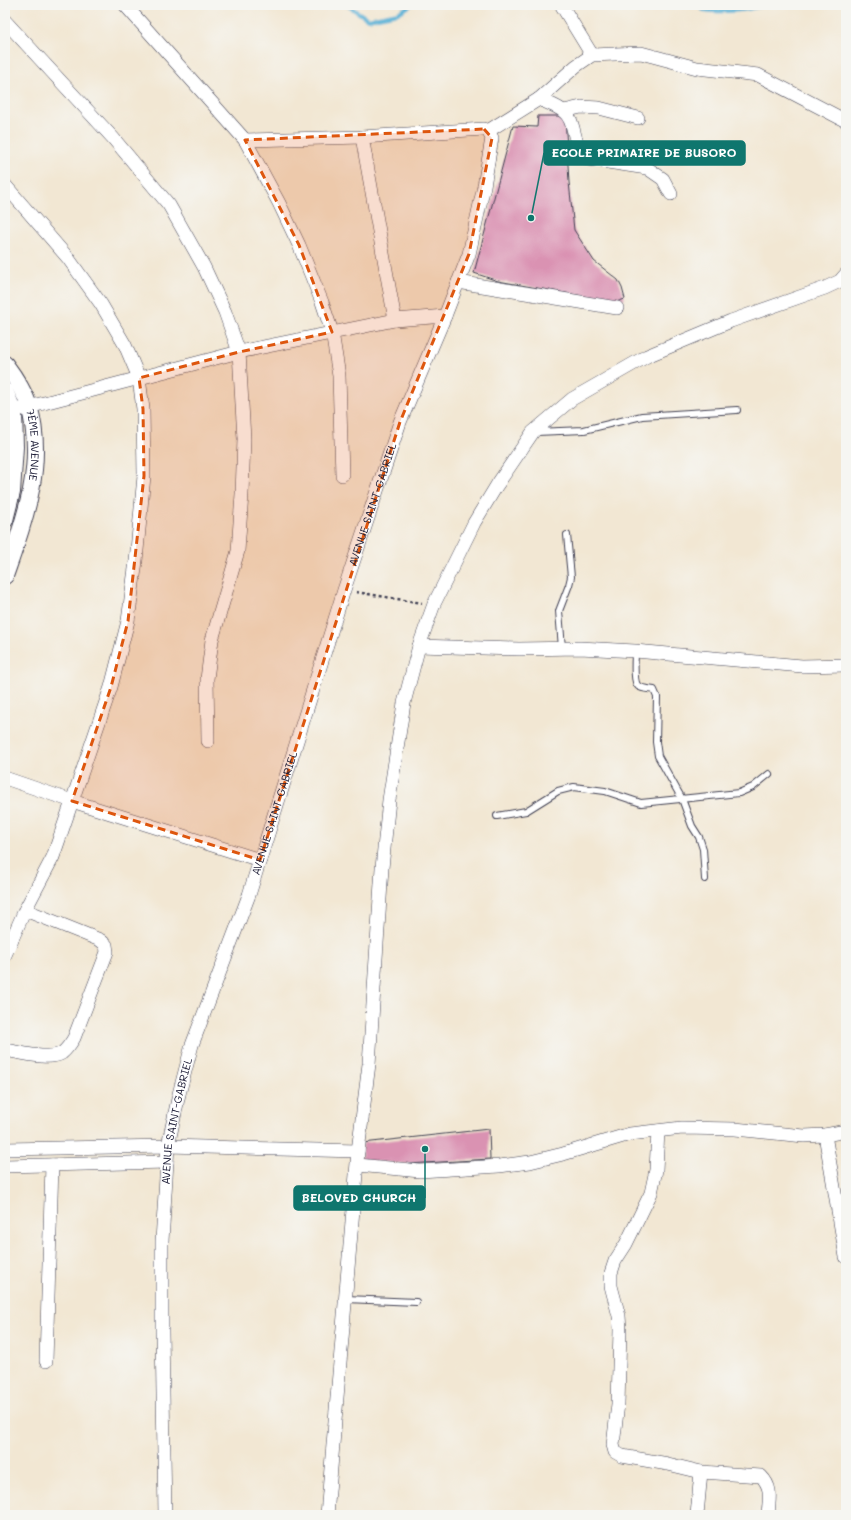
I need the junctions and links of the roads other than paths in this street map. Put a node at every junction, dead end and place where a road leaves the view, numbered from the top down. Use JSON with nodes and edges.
{"nodes":[{"id":1,"x":125,"y":5,"type":"edge"},
{"id":2,"x":562,"y":6,"type":"edge"},
{"id":3,"x":5,"y":21,"type":"edge"},
{"id":4,"x":592,"y":56,"type":"junction"},
{"id":5,"x":539,"y":99,"type":"junction"},
{"id":6,"x":564,"y":111,"type":"junction"},
{"id":7,"x":638,"y":118,"type":"dead end"},
{"id":8,"x":846,"y":121,"type":"edge"},
{"id":9,"x":488,"y":131,"type":"junction"},
{"id":10,"x":362,"y":137,"type":"junction"},
{"id":11,"x":245,"y":140,"type":"junction"},
{"id":12,"x":5,"y":185,"type":"edge"},
{"id":13,"x":671,"y":194,"type":"dead end"},
{"id":14,"x":846,"y":274,"type":"edge"},
{"id":15,"x":458,"y":282,"type":"junction"},
{"id":16,"x":617,"y":308,"type":"dead end"},
{"id":17,"x":445,"y":316,"type":"junction"},
{"id":18,"x":395,"y":320,"type":"junction"},
{"id":19,"x":332,"y":332,"type":"junction"},
{"id":20,"x":239,"y":352,"type":"junction"},
{"id":21,"x":6,"y":368,"type":"edge"},
{"id":22,"x":139,"y":378,"type":"junction"},
{"id":23,"x":5,"y":391,"type":"edge"},
{"id":24,"x":28,"y":406,"type":"junction"},
{"id":25,"x":737,"y":410,"type":"dead end"},
{"id":26,"x":14,"y":412,"type":"junction"},
{"id":27,"x":533,"y":432,"type":"junction"},
{"id":28,"x":342,"y":475,"type":"dead end"},
{"id":29,"x":5,"y":520,"type":"edge"},
{"id":30,"x":567,"y":535,"type":"dead end"},
{"id":31,"x":5,"y":576,"type":"edge"},
{"id":32,"x":419,"y":646,"type":"junction"},
{"id":33,"x":562,"y":648,"type":"junction"},
{"id":34,"x":635,"y":651,"type":"junction"},
{"id":35,"x":846,"y":665,"type":"edge"},
{"id":36,"x":208,"y":741,"type":"dead end"},
{"id":37,"x":769,"y":774,"type":"dead end"},
{"id":38,"x":5,"y":778,"type":"edge"},
{"id":39,"x":682,"y":799,"type":"junction"},
{"id":40,"x":72,"y":801,"type":"junction"},
{"id":41,"x":497,"y":816,"type":"dead end"},
{"id":42,"x":260,"y":860,"type":"junction"},
{"id":43,"x":705,"y":879,"type":"dead end"},
{"id":44,"x":25,"y":910,"type":"junction"},
{"id":45,"x":5,"y":955,"type":"edge"},
{"id":46,"x":5,"y":1050,"type":"edge"},
{"id":47,"x":658,"y":1131,"type":"junction"},
{"id":48,"x":846,"y":1131,"type":"edge"},
{"id":49,"x":825,"y":1135,"type":"junction"},
{"id":50,"x":168,"y":1146,"type":"junction"},
{"id":51,"x":5,"y":1149,"type":"edge"},
{"id":52,"x":358,"y":1151,"type":"junction"},
{"id":53,"x":167,"y":1162,"type":"junction"},
{"id":54,"x":52,"y":1165,"type":"junction"},
{"id":55,"x":358,"y":1165,"type":"junction"},
{"id":56,"x":5,"y":1166,"type":"edge"},
{"id":57,"x":846,"y":1257,"type":"edge"},
{"id":58,"x":346,"y":1299,"type":"junction"},
{"id":59,"x":416,"y":1302,"type":"dead end"},
{"id":60,"x":46,"y":1361,"type":"dead end"},
{"id":61,"x":701,"y":1472,"type":"junction"},
{"id":62,"x":165,"y":1515,"type":"edge"},
{"id":63,"x":327,"y":1515,"type":"edge"},
{"id":64,"x":696,"y":1515,"type":"edge"},
{"id":65,"x":768,"y":1515,"type":"edge"}],
"edges":[{"from":1,"to":11,"type":"street"},
{"from":2,"to":4,"type":"street"},
{"from":3,"to":20,"type":"street"},
{"from":4,"to":5,"type":"street"},
{"from":4,"to":8,"type":"street"},
{"from":5,"to":6,"type":"street"},
{"from":5,"to":9,"type":"street"},
{"from":6,"to":7,"type":"street"},
{"from":6,"to":13,"type":"street"},
{"from":9,"to":10,"type":"street"},
{"from":9,"to":15,"type":"street","name":"AVENUE SAINT-GABRIEL"},
{"from":10,"to":11,"type":"street"},
{"from":10,"to":18,"type":"street"},
{"from":11,"to":19,"type":"street"},
{"from":12,"to":22,"type":"street"},
{"from":14,"to":27,"type":"street"},
{"from":15,"to":16,"type":"street"},
{"from":15,"to":17,"type":"street","name":"AVENUE SAINT-GABRIEL"},
{"from":17,"to":18,"type":"street"},
{"from":17,"to":42,"type":"street","name":"AVENUE SAINT-GABRIEL"},
{"from":18,"to":19,"type":"street"},
{"from":19,"to":20,"type":"street"},
{"from":19,"to":28,"type":"street"},
{"from":20,"to":22,"type":"street"},
{"from":20,"to":36,"type":"street"},
{"from":21,"to":24,"type":"street","name":"7ÈME AVENUE"},
{"from":22,"to":24,"type":"street"},
{"from":22,"to":40,"type":"street"},
{"from":23,"to":26,"type":"street","name":"7ÈME AVENUE"},
{"from":24,"to":26,"type":"street"},
{"from":24,"to":31,"type":"street","name":"7ÈME AVENUE"},
{"from":25,"to":27,"type":"lane"},
{"from":26,"to":29,"type":"street","name":"7ÈME AVENUE"},
{"from":27,"to":32,"type":"street"},
{"from":30,"to":33,"type":"lane"},
{"from":32,"to":33,"type":"street"},
{"from":32,"to":52,"type":"street"},
{"from":33,"to":34,"type":"street"},
{"from":34,"to":35,"type":"street"},
{"from":34,"to":39,"type":"lane"},
{"from":37,"to":39,"type":"lane"},
{"from":38,"to":40,"type":"street"},
{"from":39,"to":41,"type":"lane"},
{"from":39,"to":43,"type":"lane"},
{"from":40,"to":42,"type":"street"},
{"from":40,"to":44,"type":"street"},
{"from":42,"to":50,"type":"street","name":"AVENUE SAINT-GABRIEL"},
{"from":44,"to":45,"type":"street"},
{"from":44,"to":46,"type":"street"},
{"from":47,"to":49,"type":"street"},
{"from":47,"to":55,"type":"street"},
{"from":47,"to":61,"type":"street"},
{"from":48,"to":49,"type":"street"},
{"from":49,"to":57,"type":"street"},
{"from":50,"to":51,"type":"street"},
{"from":50,"to":52,"type":"street"},
{"from":50,"to":53,"type":"street","name":"AVENUE SAINT-GABRIEL"},
{"from":52,"to":55,"type":"street"},
{"from":53,"to":54,"type":"street"},
{"from":53,"to":62,"type":"street","name":"AVENUE SAINT-GABRIEL"},
{"from":54,"to":56,"type":"street"},
{"from":54,"to":60,"type":"street"},
{"from":55,"to":58,"type":"street"},
{"from":58,"to":59,"type":"lane"},
{"from":58,"to":63,"type":"street"},
{"from":61,"to":64,"type":"street"},
{"from":61,"to":65,"type":"street"}]}
